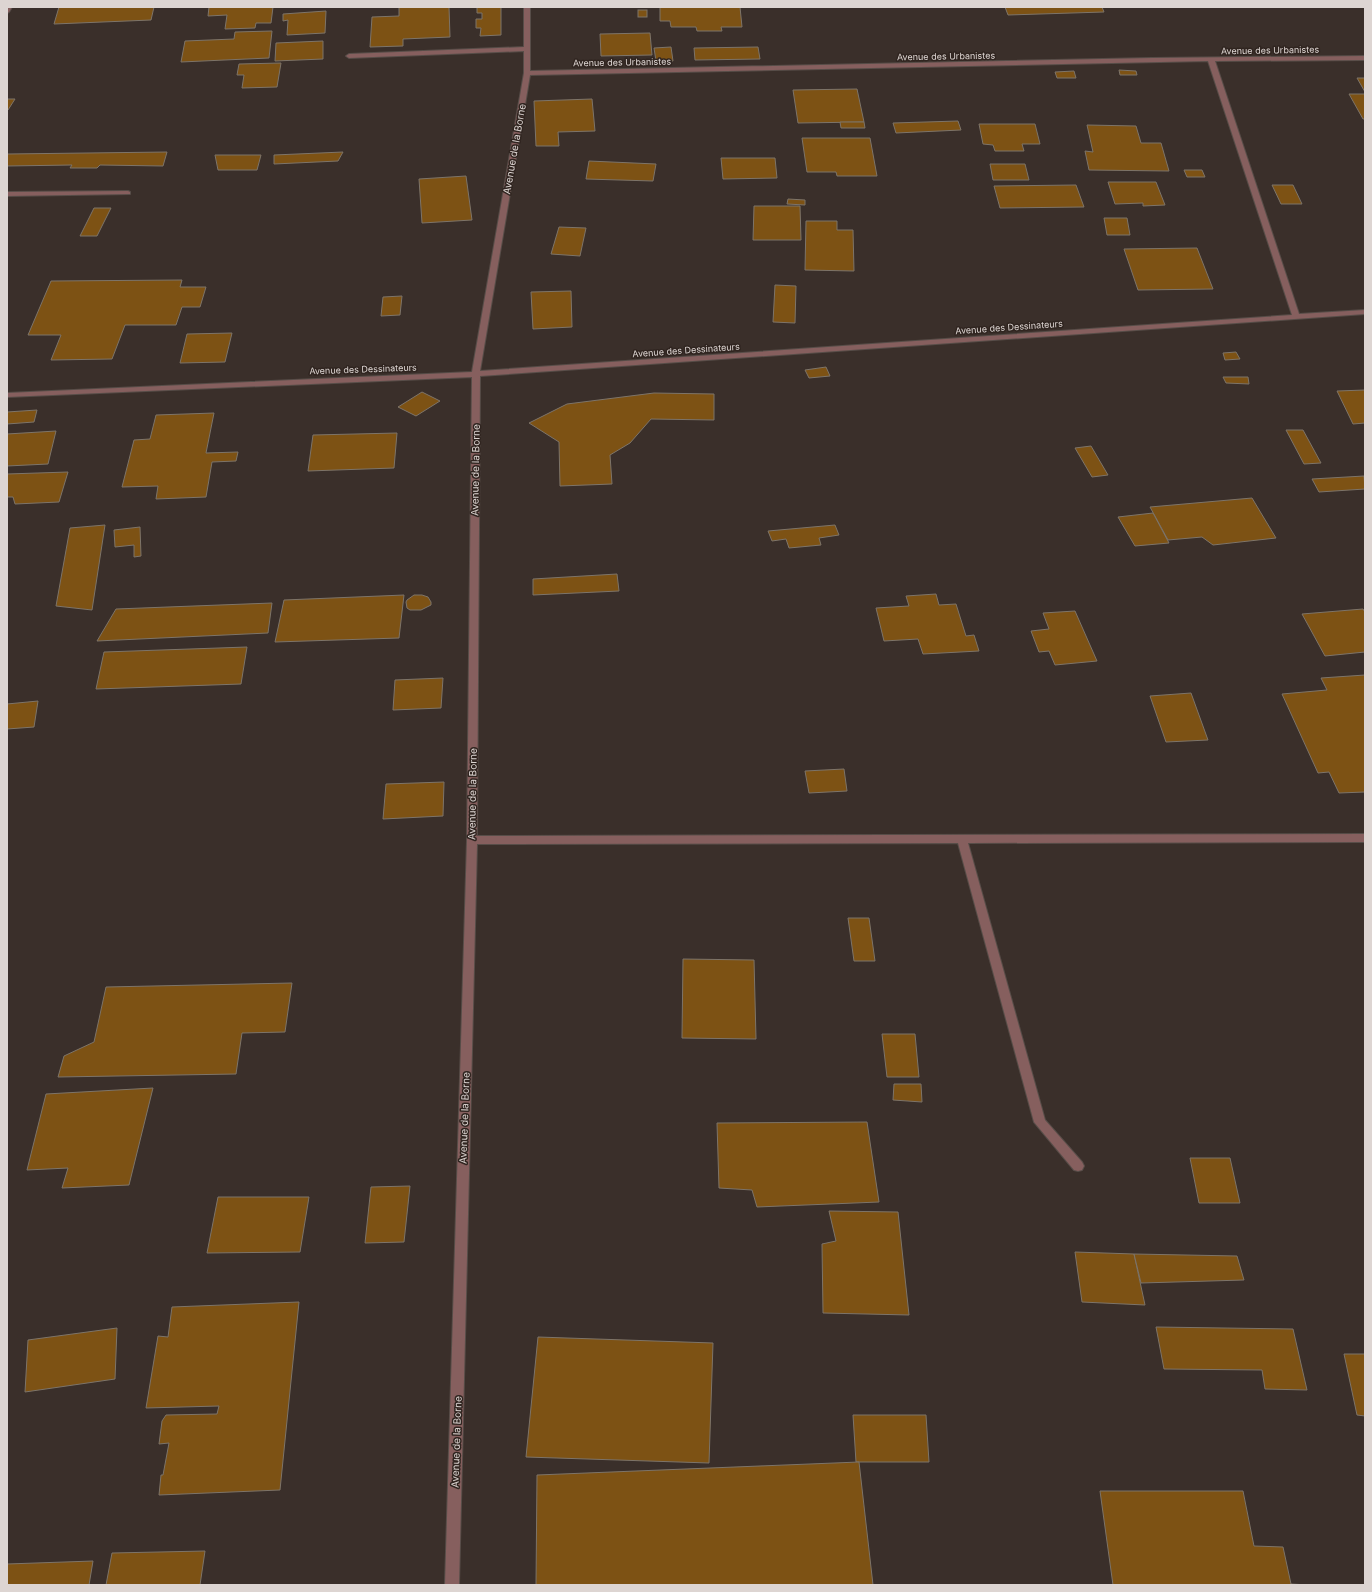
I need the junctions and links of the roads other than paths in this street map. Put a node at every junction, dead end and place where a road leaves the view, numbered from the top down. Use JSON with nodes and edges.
{"nodes":[{"id":1,"x":9,"y":7,"type":"edge"},
{"id":2,"x":527,"y":7,"type":"edge"},
{"id":3,"x":7,"y":11,"type":"edge"},
{"id":4,"x":527,"y":49,"type":"junction"},
{"id":5,"x":349,"y":56,"type":"dead end"},
{"id":6,"x":1365,"y":58,"type":"edge"},
{"id":7,"x":1211,"y":60,"type":"junction"},
{"id":8,"x":527,"y":73,"type":"junction"},
{"id":9,"x":128,"y":193,"type":"dead end"},
{"id":10,"x":7,"y":194,"type":"edge"},
{"id":11,"x":1365,"y":312,"type":"edge"},
{"id":12,"x":1296,"y":317,"type":"junction"},
{"id":13,"x":476,"y":374,"type":"junction"},
{"id":14,"x":7,"y":395,"type":"edge"},
{"id":15,"x":1365,"y":838,"type":"edge"},
{"id":16,"x":962,"y":839,"type":"junction"},
{"id":17,"x":472,"y":840,"type":"junction"},
{"id":18,"x":1078,"y":1166,"type":"dead end"},
{"id":19,"x":452,"y":1585,"type":"edge"}],
"edges":[{"from":1,"to":3,"type":"street"},
{"from":2,"to":4,"type":"street","name":"Avenue de la Borne"},
{"from":4,"to":5,"type":"street"},
{"from":4,"to":8,"type":"street","name":"Avenue de la Borne"},
{"from":6,"to":7,"type":"street","name":"Avenue des Urbanistes"},
{"from":7,"to":8,"type":"street","name":"Avenue des Urbanistes"},
{"from":7,"to":12,"type":"street"},
{"from":8,"to":13,"type":"street","name":"Avenue de la Borne"},
{"from":9,"to":10,"type":"street"},
{"from":11,"to":12,"type":"street","name":"Avenue des Dessinateurs"},
{"from":12,"to":13,"type":"street","name":"Avenue des Dessinateurs"},
{"from":13,"to":14,"type":"street","name":"Avenue des Dessinateurs"},
{"from":13,"to":17,"type":"street","name":"Avenue de la Borne"},
{"from":15,"to":16,"type":"street"},
{"from":16,"to":17,"type":"street"},
{"from":16,"to":18,"type":"street"},
{"from":17,"to":19,"type":"street","name":"Avenue de la Borne"}]}
